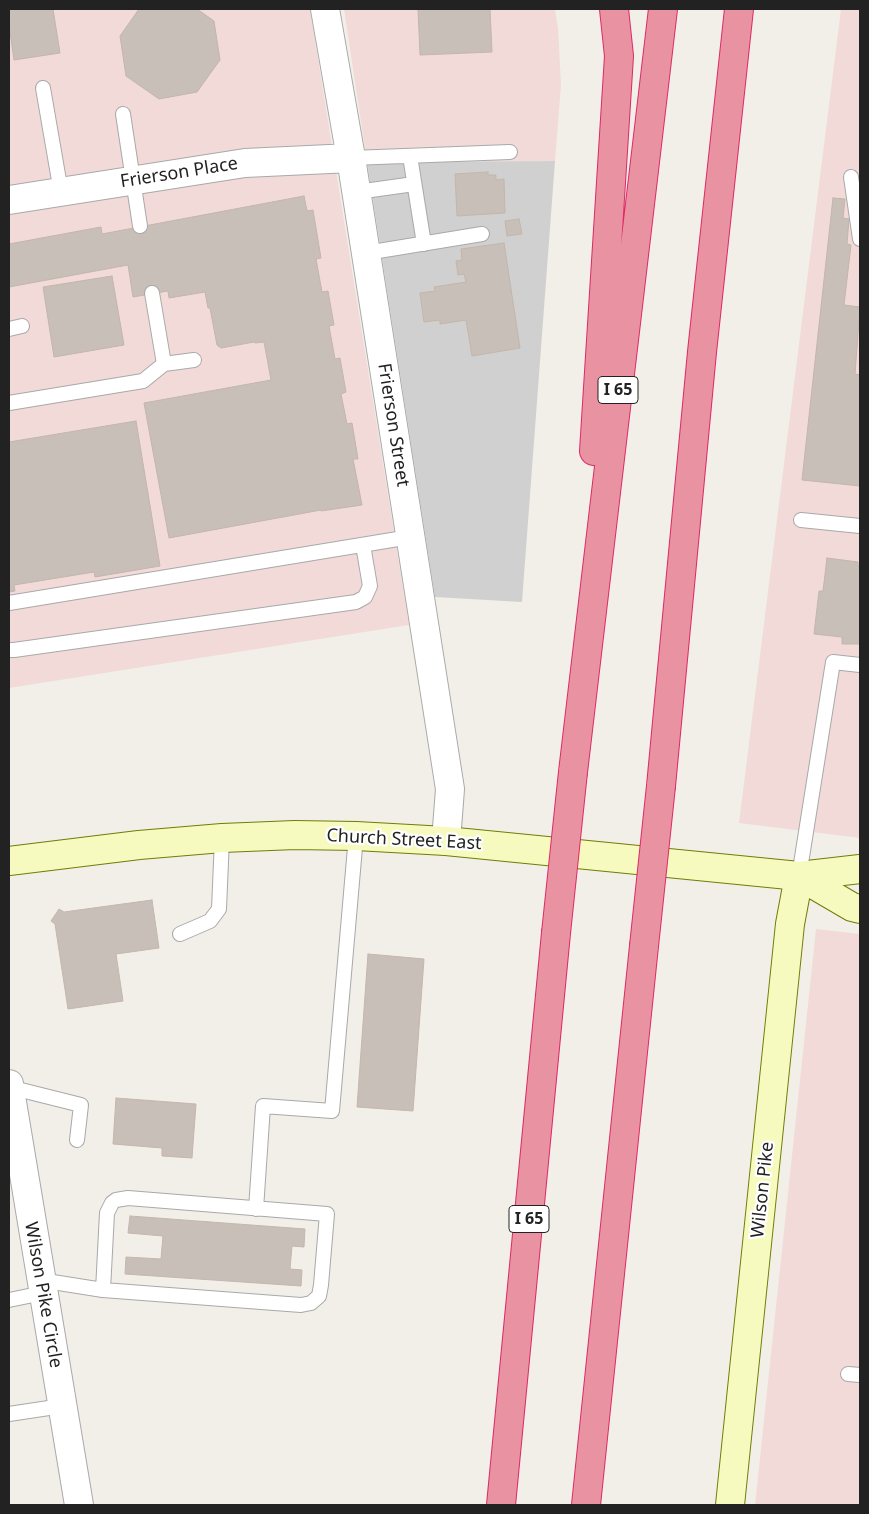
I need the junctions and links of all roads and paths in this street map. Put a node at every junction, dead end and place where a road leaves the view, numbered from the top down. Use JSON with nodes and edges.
{"nodes":[{"id":1,"x":325,"y":9,"type":"edge"},
{"id":2,"x":614,"y":9,"type":"edge"},
{"id":3,"x":663,"y":9,"type":"edge"},
{"id":4,"x":739,"y":9,"type":"edge"},
{"id":5,"x":750,"y":9,"type":"edge"},
{"id":6,"x":732,"y":76,"type":"junction"},
{"id":7,"x":43,"y":88,"type":"dead end"},
{"id":8,"x":123,"y":114,"type":"dead end"},
{"id":9,"x":510,"y":152,"type":"dead end"},
{"id":10,"x":410,"y":156,"type":"junction"},
{"id":11,"x":351,"y":158,"type":"junction"},
{"id":12,"x":851,"y":177,"type":"dead end"},
{"id":13,"x":133,"y":181,"type":"junction"},
{"id":14,"x":414,"y":184,"type":"junction"},
{"id":15,"x":61,"y":192,"type":"junction"},
{"id":16,"x":357,"y":192,"type":"junction"},
{"id":17,"x":9,"y":200,"type":"edge"},
{"id":18,"x":140,"y":226,"type":"dead end"},
{"id":19,"x":482,"y":234,"type":"dead end"},
{"id":20,"x":860,"y":239,"type":"edge"},
{"id":21,"x":424,"y":244,"type":"junction"},
{"id":22,"x":366,"y":253,"type":"junction"},
{"id":23,"x":152,"y":293,"type":"dead end"},
{"id":24,"x":194,"y":360,"type":"dead end"},
{"id":25,"x":164,"y":364,"type":"junction"},
{"id":26,"x":9,"y":404,"type":"edge"},
{"id":27,"x":801,"y":520,"type":"dead end"},
{"id":28,"x":860,"y":526,"type":"edge"},
{"id":29,"x":410,"y":537,"type":"junction"},
{"id":30,"x":363,"y":545,"type":"junction"},
{"id":31,"x":9,"y":603,"type":"edge"},
{"id":32,"x":9,"y":650,"type":"edge"},
{"id":33,"x":860,"y":665,"type":"edge"},
{"id":34,"x":573,"y":772,"type":"junction"},
{"id":35,"x":356,"y":836,"type":"junction"},
{"id":36,"x":222,"y":838,"type":"junction"},
{"id":37,"x":446,"y":841,"type":"junction"},
{"id":38,"x":9,"y":861,"type":"edge"},
{"id":39,"x":860,"y":869,"type":"edge"},
{"id":40,"x":800,"y":876,"type":"junction"},
{"id":41,"x":860,"y":908,"type":"edge"},
{"id":42,"x":180,"y":934,"type":"dead end"},
{"id":43,"x":9,"y":1086,"type":"edge"},
{"id":44,"x":12,"y":1126,"type":"edge"},
{"id":45,"x":78,"y":1140,"type":"dead end"},
{"id":46,"x":256,"y":1208,"type":"junction"},
{"id":47,"x":42,"y":1286,"type":"junction"},
{"id":48,"x":103,"y":1290,"type":"junction"},
{"id":49,"x":9,"y":1300,"type":"edge"},
{"id":50,"x":62,"y":1406,"type":"junction"},
{"id":51,"x":9,"y":1414,"type":"edge"},
{"id":52,"x":79,"y":1505,"type":"edge"},
{"id":53,"x":501,"y":1505,"type":"edge"},
{"id":54,"x":586,"y":1505,"type":"edge"},
{"id":55,"x":730,"y":1505,"type":"edge"}],
"edges":[{"from":1,"to":11,"type":"street","name":"Frierson Street"},
{"from":2,"to":34,"type":"highway"},
{"from":3,"to":34,"type":"highway","number":"I 65"},
{"from":4,"to":6,"type":"highway"},
{"from":5,"to":6,"type":"highway"},
{"from":6,"to":54,"type":"highway","bridge":true},
{"from":7,"to":15,"type":"lane"},
{"from":8,"to":13,"type":"lane"},
{"from":9,"to":10,"type":"lane"},
{"from":10,"to":11,"type":"lane"},
{"from":10,"to":14,"type":"lane"},
{"from":11,"to":13,"type":"street","name":"Frierson Place"},
{"from":11,"to":16,"type":"street","name":"Frierson Street"},
{"from":12,"to":20,"type":"lane"},
{"from":13,"to":15,"type":"street","name":"Frierson Place"},
{"from":13,"to":18,"type":"lane"},
{"from":14,"to":16,"type":"lane"},
{"from":14,"to":21,"type":"lane"},
{"from":15,"to":17,"type":"street","name":"Frierson Place"},
{"from":16,"to":22,"type":"street","name":"Frierson Street"},
{"from":19,"to":21,"type":"lane"},
{"from":21,"to":22,"type":"lane"},
{"from":22,"to":29,"type":"street","name":"Frierson Street"},
{"from":23,"to":25,"type":"lane"},
{"from":24,"to":25,"type":"lane"},
{"from":25,"to":26,"type":"lane"},
{"from":27,"to":28,"type":"lane"},
{"from":29,"to":30,"type":"lane"},
{"from":29,"to":37,"type":"street","name":"Frierson Street"},
{"from":30,"to":31,"type":"lane"},
{"from":30,"to":32,"type":"lane"},
{"from":33,"to":40,"type":"lane"},
{"from":34,"to":53,"type":"highway","number":"I 65","bridge":true},
{"from":35,"to":36,"type":"main road","name":"Church Street East"},
{"from":35,"to":37,"type":"main road","name":"Church Street East"},
{"from":35,"to":46,"type":"lane"},
{"from":36,"to":38,"type":"main road","name":"Church Street East"},
{"from":36,"to":42,"type":"lane"},
{"from":37,"to":40,"type":"main road","name":"Church Street East"},
{"from":39,"to":40,"type":"main road","name":"Church Street East"},
{"from":40,"to":41,"type":"main road","name":"Church Street East"},
{"from":40,"to":55,"type":"main road","name":"Wilson Pike"},
{"from":43,"to":44,"type":"street","name":"Wilson Pike Circle"},
{"from":43,"to":45,"type":"lane"},
{"from":44,"to":47,"type":"street","name":"Wilson Pike Circle"},
{"from":46,"to":48,"type":"lane"},
{"from":46,"to":48,"type":"lane"},
{"from":47,"to":48,"type":"lane"},
{"from":47,"to":49,"type":"lane"},
{"from":47,"to":50,"type":"street","name":"Wilson Pike Circle"},
{"from":50,"to":51,"type":"lane"},
{"from":50,"to":52,"type":"street","name":"Wilson Pike Circle"}]}
